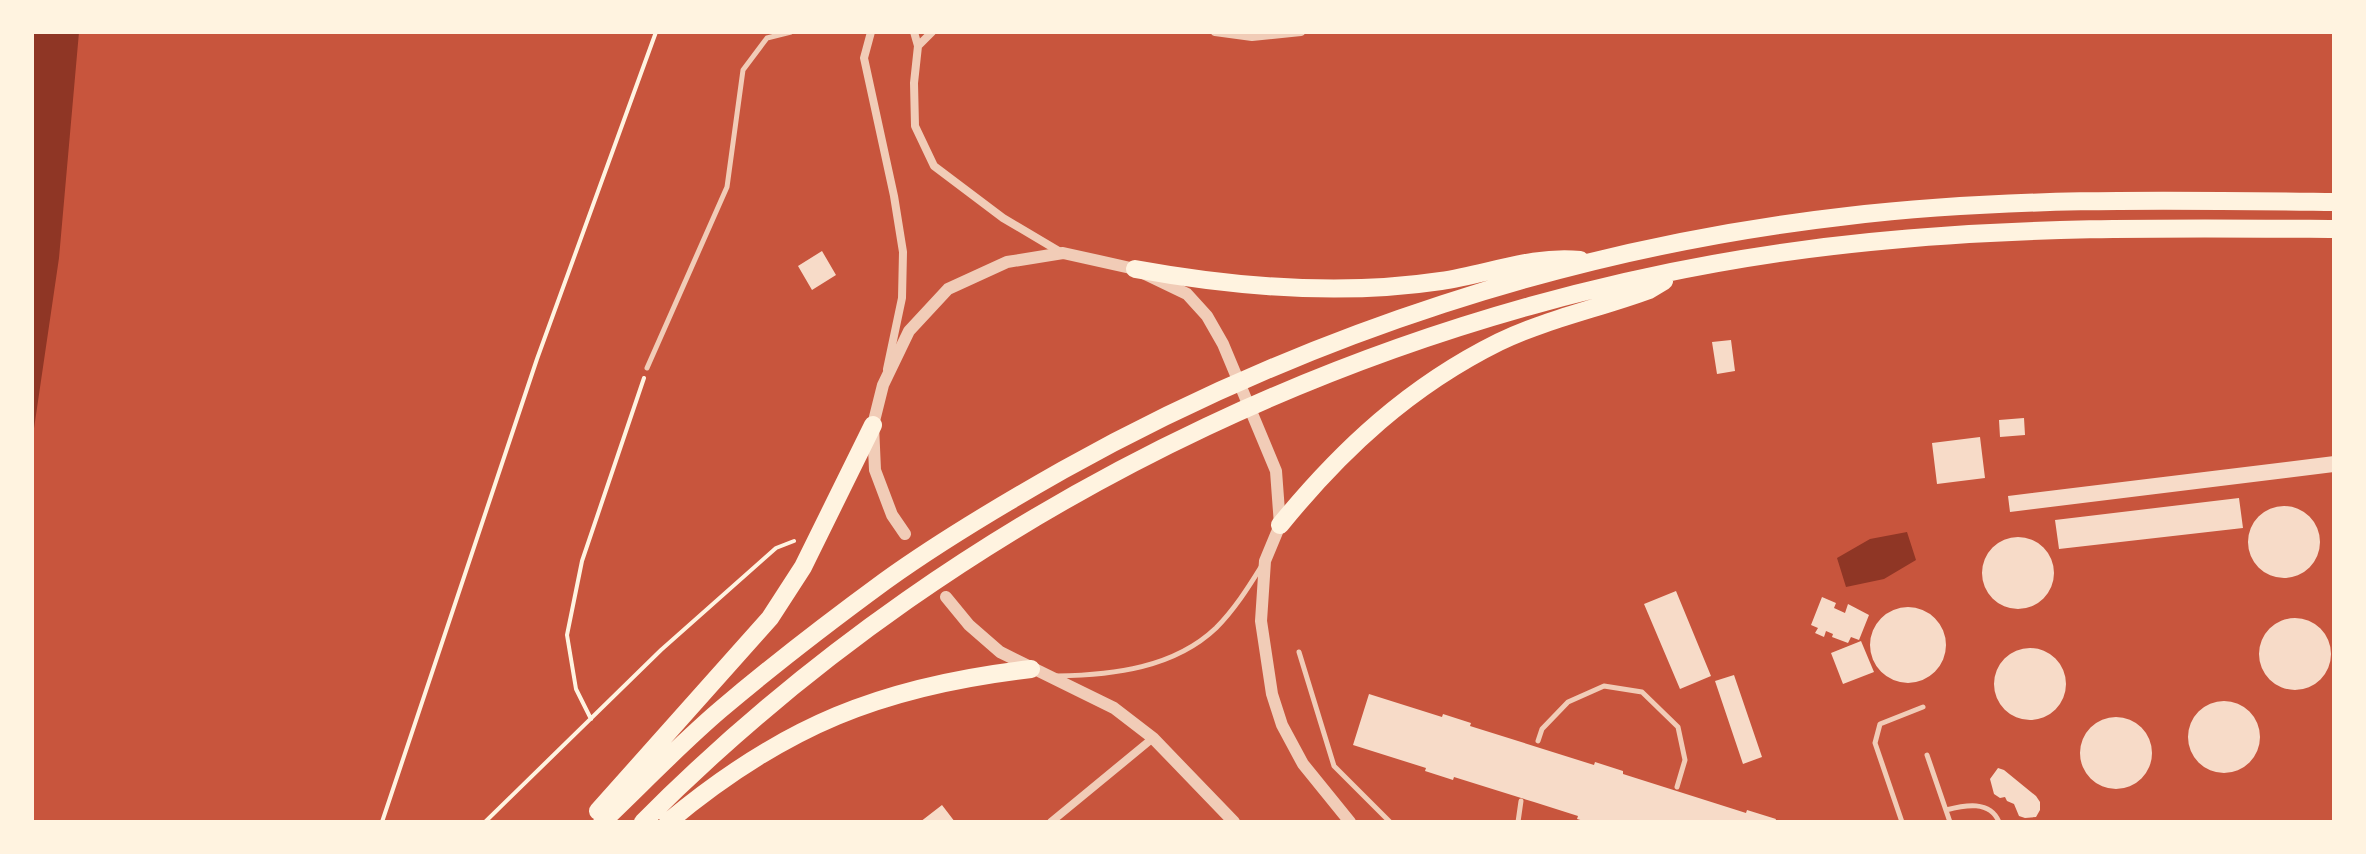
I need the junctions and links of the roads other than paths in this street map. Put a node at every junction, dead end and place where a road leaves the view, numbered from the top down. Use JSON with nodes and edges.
{"nodes":[{"id":1,"x":791,"y":32,"type":"edge"},
{"id":2,"x":871,"y":32,"type":"edge"},
{"id":3,"x":914,"y":32,"type":"edge"},
{"id":4,"x":932,"y":32,"type":"edge"},
{"id":5,"x":1215,"y":32,"type":"edge"},
{"id":6,"x":1301,"y":32,"type":"edge"},
{"id":7,"x":918,"y":46,"type":"junction"},
{"id":8,"x":2334,"y":202,"type":"edge"},
{"id":9,"x":2334,"y":229,"type":"edge"},
{"id":10,"x":1063,"y":253,"type":"junction"},
{"id":11,"x":1591,"y":261,"type":"junction"},
{"id":12,"x":1135,"y":269,"type":"junction"},
{"id":13,"x":1681,"y":270,"type":"junction"},
{"id":14,"x":647,"y":368,"type":"road end"},
{"id":15,"x":883,"y":385,"type":"junction"},
{"id":16,"x":873,"y":425,"type":"junction"},
{"id":17,"x":1280,"y":525,"type":"junction"},
{"id":18,"x":905,"y":534,"type":"dead end"},
{"id":19,"x":1265,"y":561,"type":"junction"},
{"id":20,"x":946,"y":597,"type":"dead end"},
{"id":21,"x":1299,"y":652,"type":"dead end"},
{"id":22,"x":1031,"y":669,"type":"junction"},
{"id":23,"x":1052,"y":676,"type":"junction"},
{"id":24,"x":1923,"y":707,"type":"dead end"},
{"id":25,"x":1153,"y":738,"type":"junction"},
{"id":26,"x":1538,"y":741,"type":"dead end"},
{"id":27,"x":1927,"y":755,"type":"dead end"},
{"id":28,"x":1677,"y":787,"type":"dead end"},
{"id":29,"x":1521,"y":801,"type":"dead end"},
{"id":30,"x":1946,"y":810,"type":"junction"},
{"id":31,"x":591,"y":822,"type":"edge"},
{"id":32,"x":602,"y":822,"type":"edge"},
{"id":33,"x":643,"y":822,"type":"edge"},
{"id":34,"x":668,"y":822,"type":"edge"},
{"id":35,"x":1051,"y":822,"type":"edge"},
{"id":36,"x":1234,"y":822,"type":"edge"},
{"id":37,"x":1350,"y":822,"type":"edge"},
{"id":38,"x":1390,"y":822,"type":"edge"},
{"id":39,"x":1518,"y":822,"type":"edge"},
{"id":40,"x":1902,"y":822,"type":"edge"},
{"id":41,"x":1950,"y":822,"type":"edge"},
{"id":42,"x":1999,"y":822,"type":"edge"}],
"edges":[{"from":1,"to":14,"type":"lane"},
{"from":2,"to":15,"type":"street"},
{"from":3,"to":7,"type":"street"},
{"from":4,"to":7,"type":"street"},
{"from":5,"to":6,"type":"street"},
{"from":7,"to":10,"type":"street"},
{"from":8,"to":11,"type":"highway"},
{"from":9,"to":13,"type":"highway"},
{"from":10,"to":12,"type":"street"},
{"from":10,"to":15,"type":"street"},
{"from":11,"to":12,"type":"highway"},
{"from":11,"to":32,"type":"highway"},
{"from":12,"to":17,"type":"street"},
{"from":13,"to":17,"type":"highway"},
{"from":13,"to":33,"type":"highway"},
{"from":15,"to":16,"type":"street"},
{"from":16,"to":18,"type":"street"},
{"from":16,"to":31,"type":"highway"},
{"from":17,"to":19,"type":"street"},
{"from":19,"to":23,"type":"lane"},
{"from":19,"to":37,"type":"street"},
{"from":20,"to":22,"type":"street"},
{"from":21,"to":38,"type":"lane"},
{"from":22,"to":23,"type":"street"},
{"from":22,"to":34,"type":"highway"},
{"from":23,"to":25,"type":"street"},
{"from":24,"to":40,"type":"lane"},
{"from":25,"to":35,"type":"street"},
{"from":25,"to":36,"type":"street"},
{"from":26,"to":28,"type":"lane"},
{"from":27,"to":30,"type":"lane"},
{"from":29,"to":39,"type":"lane"},
{"from":30,"to":41,"type":"lane"},
{"from":30,"to":42,"type":"lane"}]}
